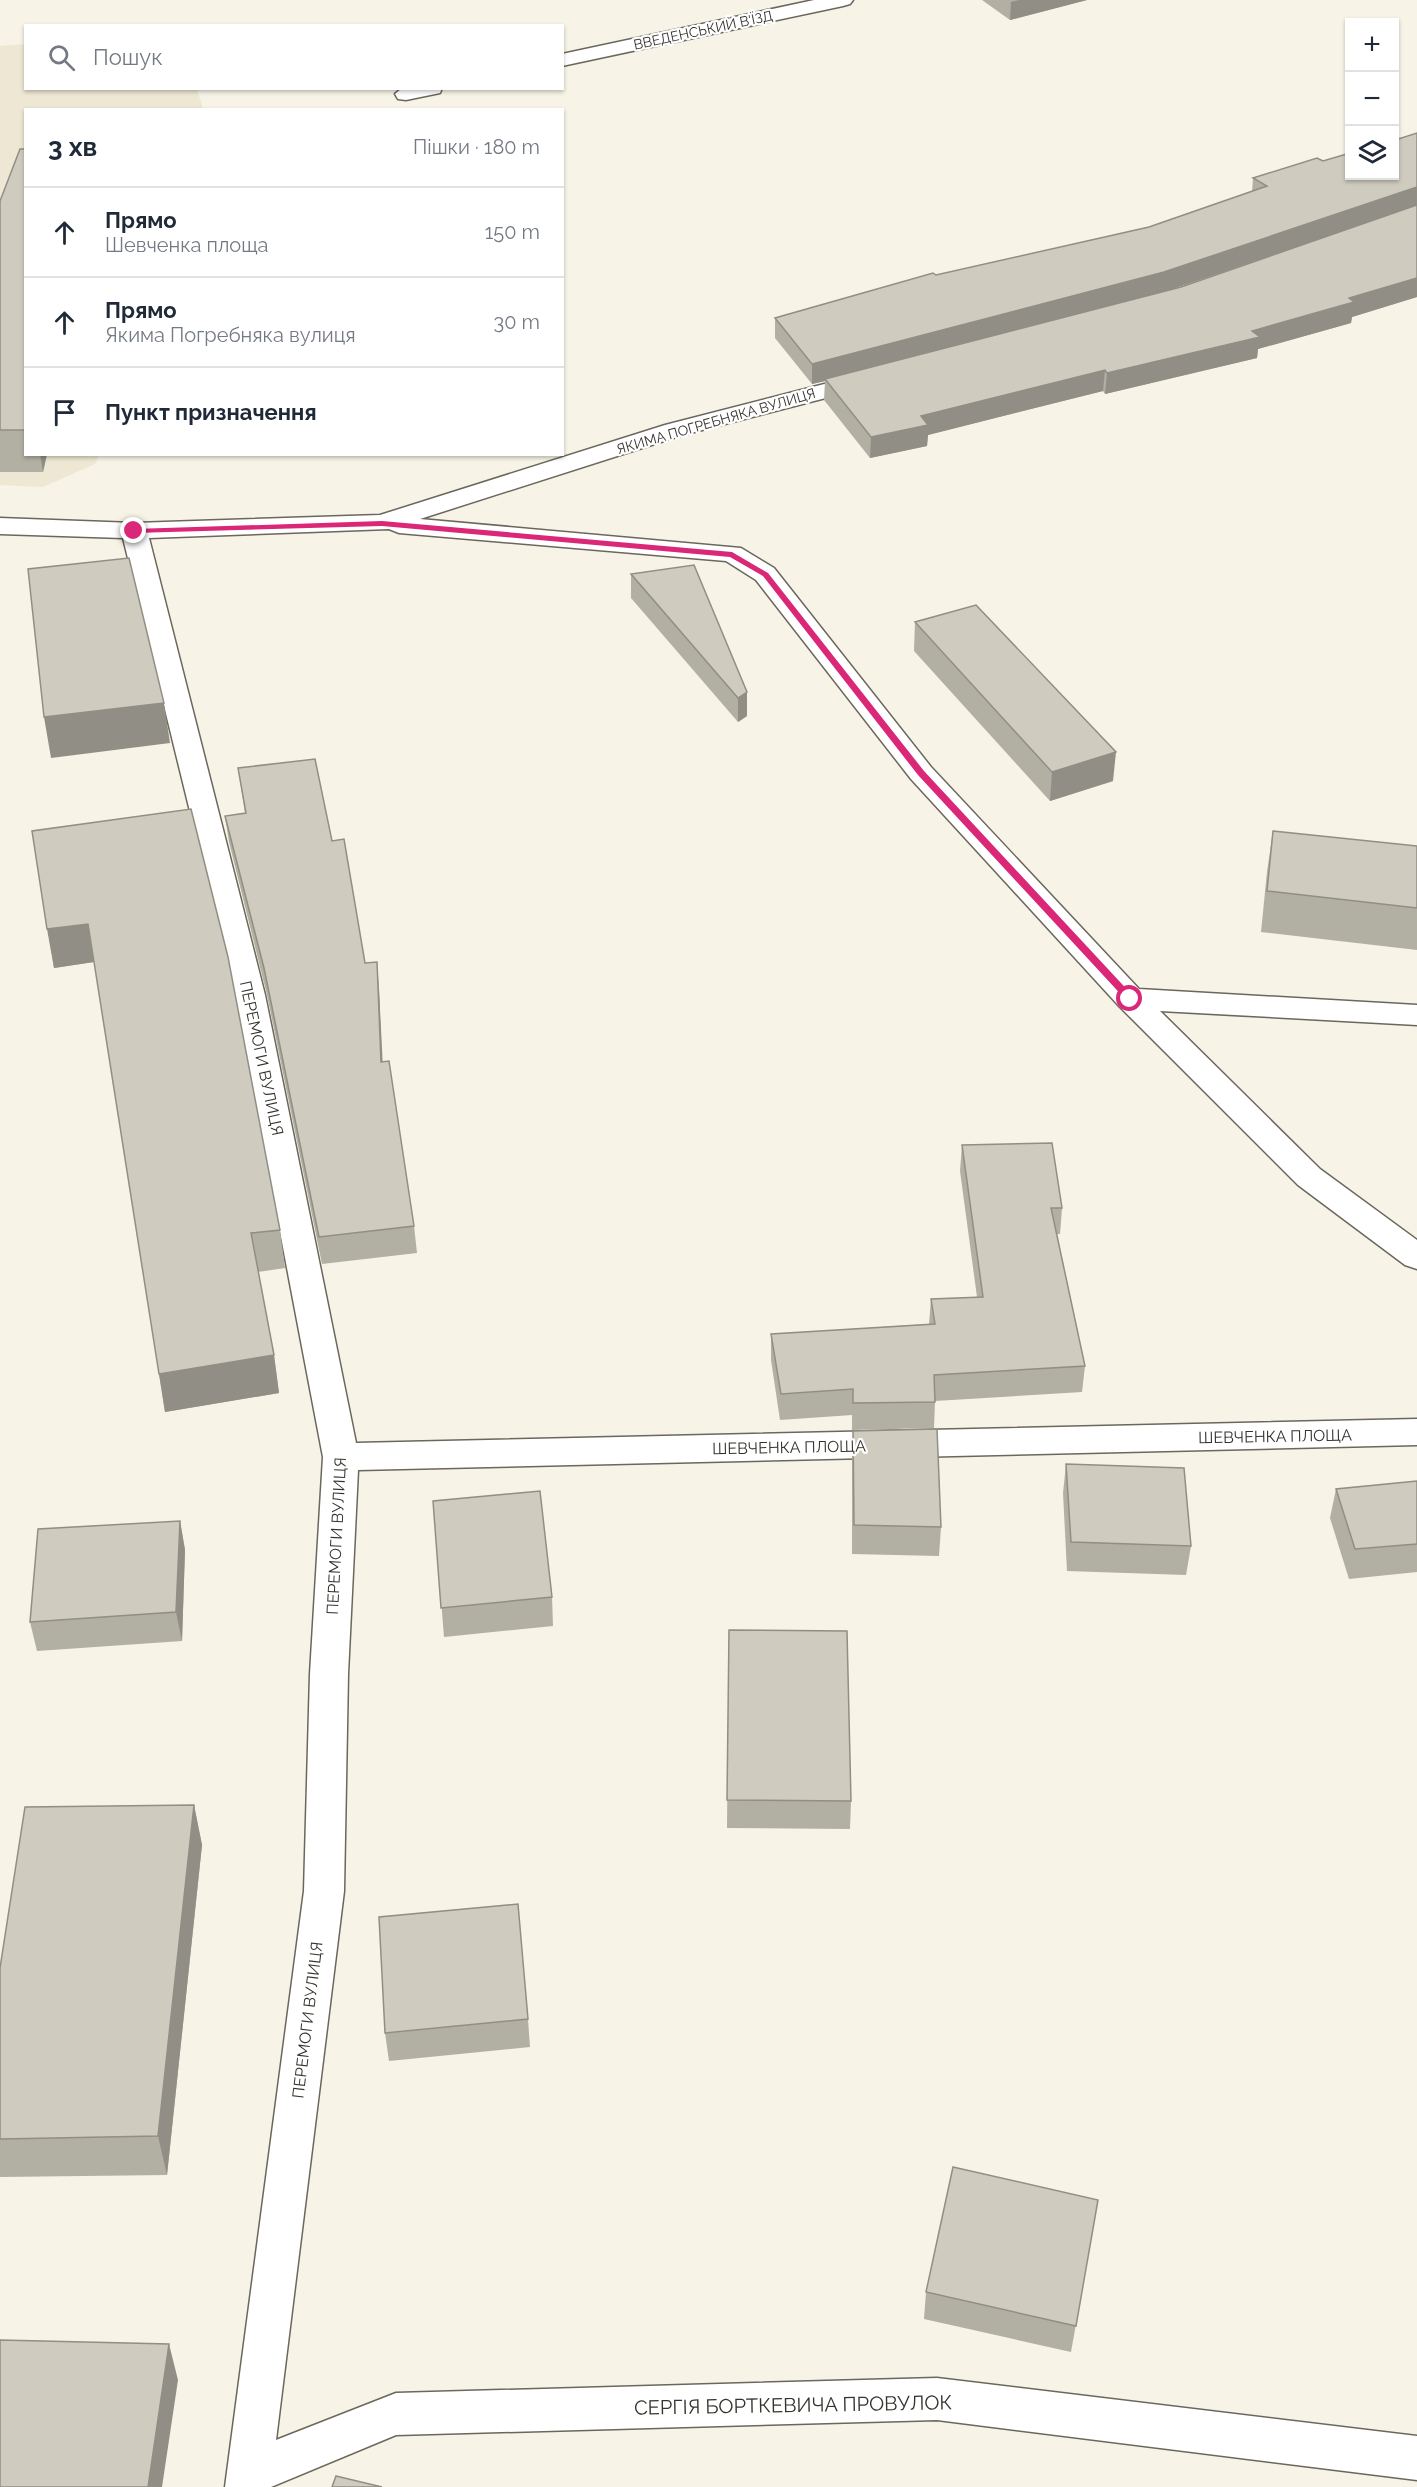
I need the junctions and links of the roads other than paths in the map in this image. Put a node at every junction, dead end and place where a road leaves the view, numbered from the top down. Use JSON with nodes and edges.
{"nodes":[{"id":1,"x":843,"y":0,"type":"edge"},
{"id":2,"x":564,"y":60,"type":"edge"},
{"id":3,"x":423,"y":90,"type":"edge"},
{"id":4,"x":406,"y":94,"type":"dead end"},
{"id":5,"x":893,"y":373,"type":"edge"},
{"id":6,"x":382,"y":524,"type":"junction"},
{"id":7,"x":0,"y":526,"type":"edge"},
{"id":8,"x":134,"y":531,"type":"junction"},
{"id":9,"x":1130,"y":999,"type":"junction"},
{"id":10,"x":1417,"y":1015,"type":"edge"},
{"id":11,"x":1417,"y":1257,"type":"edge"},
{"id":12,"x":1417,"y":1432,"type":"edge"},
{"id":13,"x":342,"y":1457,"type":"junction"},
{"id":14,"x":1417,"y":2458,"type":"edge"},
{"id":15,"x":248,"y":2480,"type":"edge"}],
"edges":[{"from":1,"to":2,"type":"street","name":"ВВЕДЕНСЬКИЙ В'ЇЗД"},
{"from":3,"to":4,"type":"street"},
{"from":5,"to":6,"type":"street","name":"ЯКИМА ПОГРЕБНЯКА ВУЛИЦЯ"},
{"from":6,"to":8,"type":"street","name":"ЯКИМА ПОГРЕБНЯКА ВУЛИЦЯ"},
{"from":6,"to":9,"type":"street"},
{"from":7,"to":8,"type":"street","name":"ЯКИМА ПОГРЕБНЯКА ВУЛИЦЯ"},
{"from":8,"to":13,"type":"street","name":"ПЕРЕМОГИ ВУЛИЦЯ"},
{"from":9,"to":10,"type":"street"},
{"from":9,"to":11,"type":"street"},
{"from":12,"to":13,"type":"street","name":"ШЕВЧЕНКА ПЛОЩА"},
{"from":13,"to":15,"type":"street","name":"ПЕРЕМОГИ ВУЛИЦЯ"},
{"from":14,"to":15,"type":"street","name":"СЕРГІЯ БОРТКЕВИЧА ПРОВУЛОК"}]}
